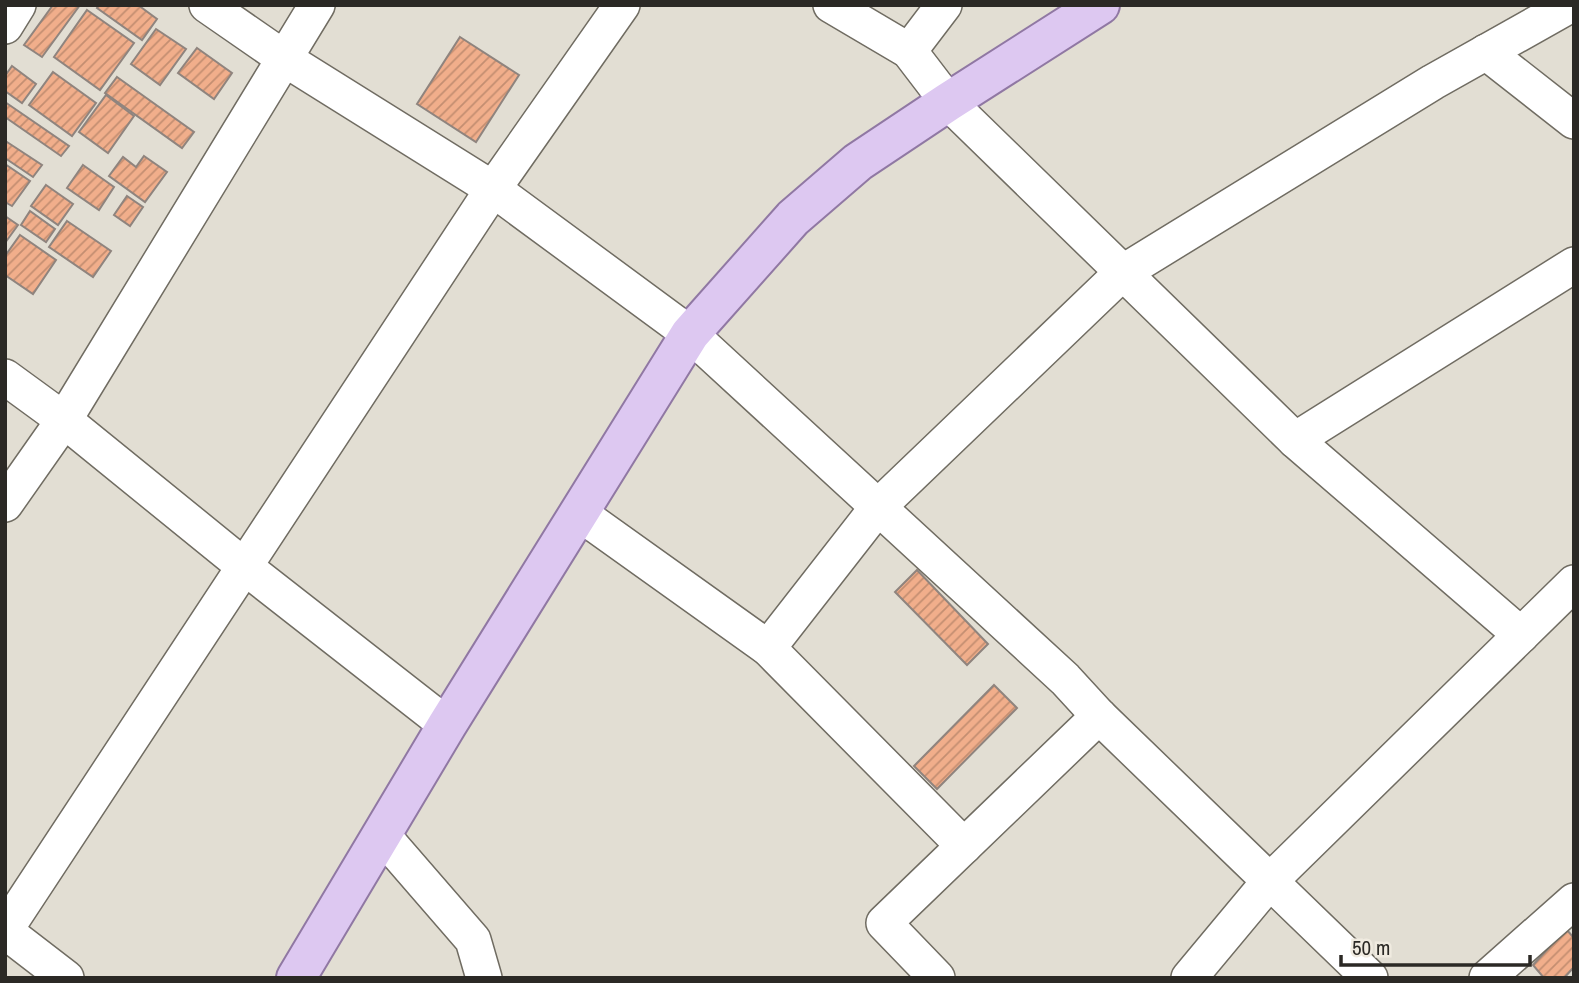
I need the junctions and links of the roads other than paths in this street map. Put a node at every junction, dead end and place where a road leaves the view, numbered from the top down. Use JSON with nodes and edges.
{"nodes":[{"id":1,"x":18,"y":5,"type":"edge"},
{"id":2,"x":207,"y":5,"type":"edge"},
{"id":3,"x":317,"y":5,"type":"edge"},
{"id":4,"x":622,"y":5,"type":"edge"},
{"id":5,"x":831,"y":5,"type":"edge"},
{"id":6,"x":944,"y":5,"type":"edge"},
{"id":7,"x":1100,"y":5,"type":"edge"},
{"id":8,"x":1570,"y":5,"type":"edge"},
{"id":9,"x":5,"y":26,"type":"edge"},
{"id":10,"x":909,"y":51,"type":"junction"},
{"id":11,"x":1486,"y":52,"type":"junction"},
{"id":12,"x":285,"y":59,"type":"junction"},
{"id":13,"x":948,"y":102,"type":"junction"},
{"id":14,"x":1574,"y":121,"type":"edge"},
{"id":15,"x":493,"y":189,"type":"junction"},
{"id":16,"x":1574,"y":264,"type":"edge"},
{"id":17,"x":1122,"y":273,"type":"junction"},
{"id":18,"x":690,"y":334,"type":"junction"},
{"id":19,"x":5,"y":377,"type":"edge"},
{"id":20,"x":64,"y":421,"type":"junction"},
{"id":21,"x":1295,"y":440,"type":"junction"},
{"id":22,"x":5,"y":504,"type":"edge"},
{"id":23,"x":878,"y":507,"type":"junction"},
{"id":24,"x":579,"y":513,"type":"junction"},
{"id":25,"x":246,"y":567,"type":"junction"},
{"id":26,"x":1574,"y":583,"type":"edge"},
{"id":27,"x":1521,"y":635,"type":"junction"},
{"id":28,"x":768,"y":648,"type":"junction"},
{"id":29,"x":1099,"y":716,"type":"junction"},
{"id":30,"x":447,"y":725,"type":"junction"},
{"id":31,"x":382,"y":835,"type":"junction"},
{"id":32,"x":964,"y":846,"type":"junction"},
{"id":33,"x":1269,"y":882,"type":"junction"},
{"id":34,"x":1574,"y":901,"type":"edge"},
{"id":35,"x":5,"y":930,"type":"edge"},
{"id":36,"x":66,"y":978,"type":"edge"},
{"id":37,"x":296,"y":978,"type":"edge"},
{"id":38,"x":484,"y":978,"type":"edge"},
{"id":39,"x":937,"y":978,"type":"edge"},
{"id":40,"x":1189,"y":978,"type":"edge"},
{"id":41,"x":1370,"y":978,"type":"edge"},
{"id":42,"x":1487,"y":978,"type":"edge"}],
"edges":[{"from":1,"to":9,"type":"street"},
{"from":2,"to":12,"type":"street"},
{"from":3,"to":12,"type":"street"},
{"from":4,"to":15,"type":"street"},
{"from":5,"to":10,"type":"street"},
{"from":6,"to":10,"type":"street"},
{"from":7,"to":13,"type":"main road"},
{"from":8,"to":11,"type":"street"},
{"from":10,"to":13,"type":"street"},
{"from":11,"to":14,"type":"street"},
{"from":11,"to":17,"type":"street"},
{"from":12,"to":15,"type":"street"},
{"from":12,"to":20,"type":"street"},
{"from":13,"to":17,"type":"street"},
{"from":13,"to":18,"type":"main road"},
{"from":15,"to":18,"type":"street"},
{"from":15,"to":25,"type":"street"},
{"from":16,"to":21,"type":"street"},
{"from":17,"to":21,"type":"street"},
{"from":17,"to":23,"type":"street"},
{"from":18,"to":23,"type":"street"},
{"from":18,"to":24,"type":"main road"},
{"from":19,"to":20,"type":"street"},
{"from":20,"to":22,"type":"street"},
{"from":20,"to":25,"type":"street"},
{"from":21,"to":27,"type":"street"},
{"from":23,"to":28,"type":"street"},
{"from":23,"to":29,"type":"street"},
{"from":24,"to":28,"type":"street"},
{"from":24,"to":30,"type":"main road"},
{"from":25,"to":30,"type":"street"},
{"from":25,"to":35,"type":"street"},
{"from":26,"to":27,"type":"street"},
{"from":27,"to":33,"type":"street"},
{"from":28,"to":32,"type":"street"},
{"from":29,"to":32,"type":"street"},
{"from":29,"to":33,"type":"street"},
{"from":30,"to":31,"type":"main road"},
{"from":31,"to":37,"type":"main road"},
{"from":31,"to":38,"type":"street"},
{"from":32,"to":39,"type":"street"},
{"from":33,"to":40,"type":"street"},
{"from":33,"to":41,"type":"street"},
{"from":34,"to":42,"type":"street"},
{"from":35,"to":36,"type":"street"}]}
